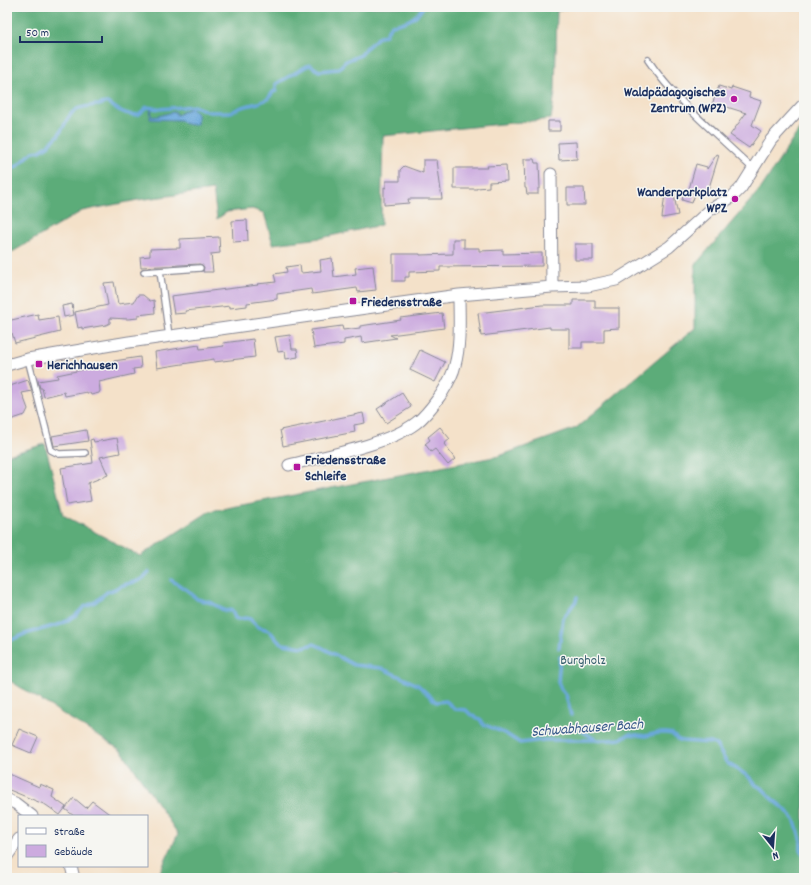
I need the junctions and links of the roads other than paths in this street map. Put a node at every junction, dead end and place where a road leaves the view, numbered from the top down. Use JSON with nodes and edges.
{"nodes":[{"id":1,"x":648,"y":60,"type":"dead end"},
{"id":2,"x":804,"y":105,"type":"edge"},
{"id":3,"x":753,"y":169,"type":"junction"},
{"id":4,"x":551,"y":174,"type":"dead end"},
{"id":5,"x":200,"y":268,"type":"dead end"},
{"id":6,"x":160,"y":271,"type":"junction"},
{"id":7,"x":144,"y":272,"type":"dead end"},
{"id":8,"x":552,"y":287,"type":"junction"},
{"id":9,"x":459,"y":295,"type":"junction"},
{"id":10,"x":169,"y":336,"type":"junction"},
{"id":11,"x":28,"y":359,"type":"junction"},
{"id":12,"x":7,"y":365,"type":"edge"},
{"id":13,"x":85,"y":453,"type":"dead end"},
{"id":14,"x":289,"y":465,"type":"dead end"},
{"id":15,"x":7,"y":800,"type":"edge"},
{"id":16,"x":31,"y":815,"type":"edge"},
{"id":17,"x":18,"y":840,"type":"edge"},
{"id":18,"x":7,"y":856,"type":"edge"},
{"id":19,"x":71,"y":867,"type":"edge"},
{"id":20,"x":74,"y":878,"type":"edge"}],
"edges":[{"from":1,"to":3,"type":"lane"},
{"from":2,"to":3,"type":"street"},
{"from":3,"to":8,"type":"street"},
{"from":4,"to":8,"type":"street"},
{"from":5,"to":6,"type":"lane"},
{"from":6,"to":7,"type":"lane"},
{"from":6,"to":10,"type":"lane"},
{"from":8,"to":9,"type":"street"},
{"from":9,"to":10,"type":"street"},
{"from":9,"to":14,"type":"street"},
{"from":10,"to":11,"type":"street"},
{"from":11,"to":12,"type":"street"},
{"from":11,"to":13,"type":"lane"},
{"from":15,"to":16,"type":"street"},
{"from":17,"to":18,"type":"street"},
{"from":19,"to":20,"type":"street"}]}
